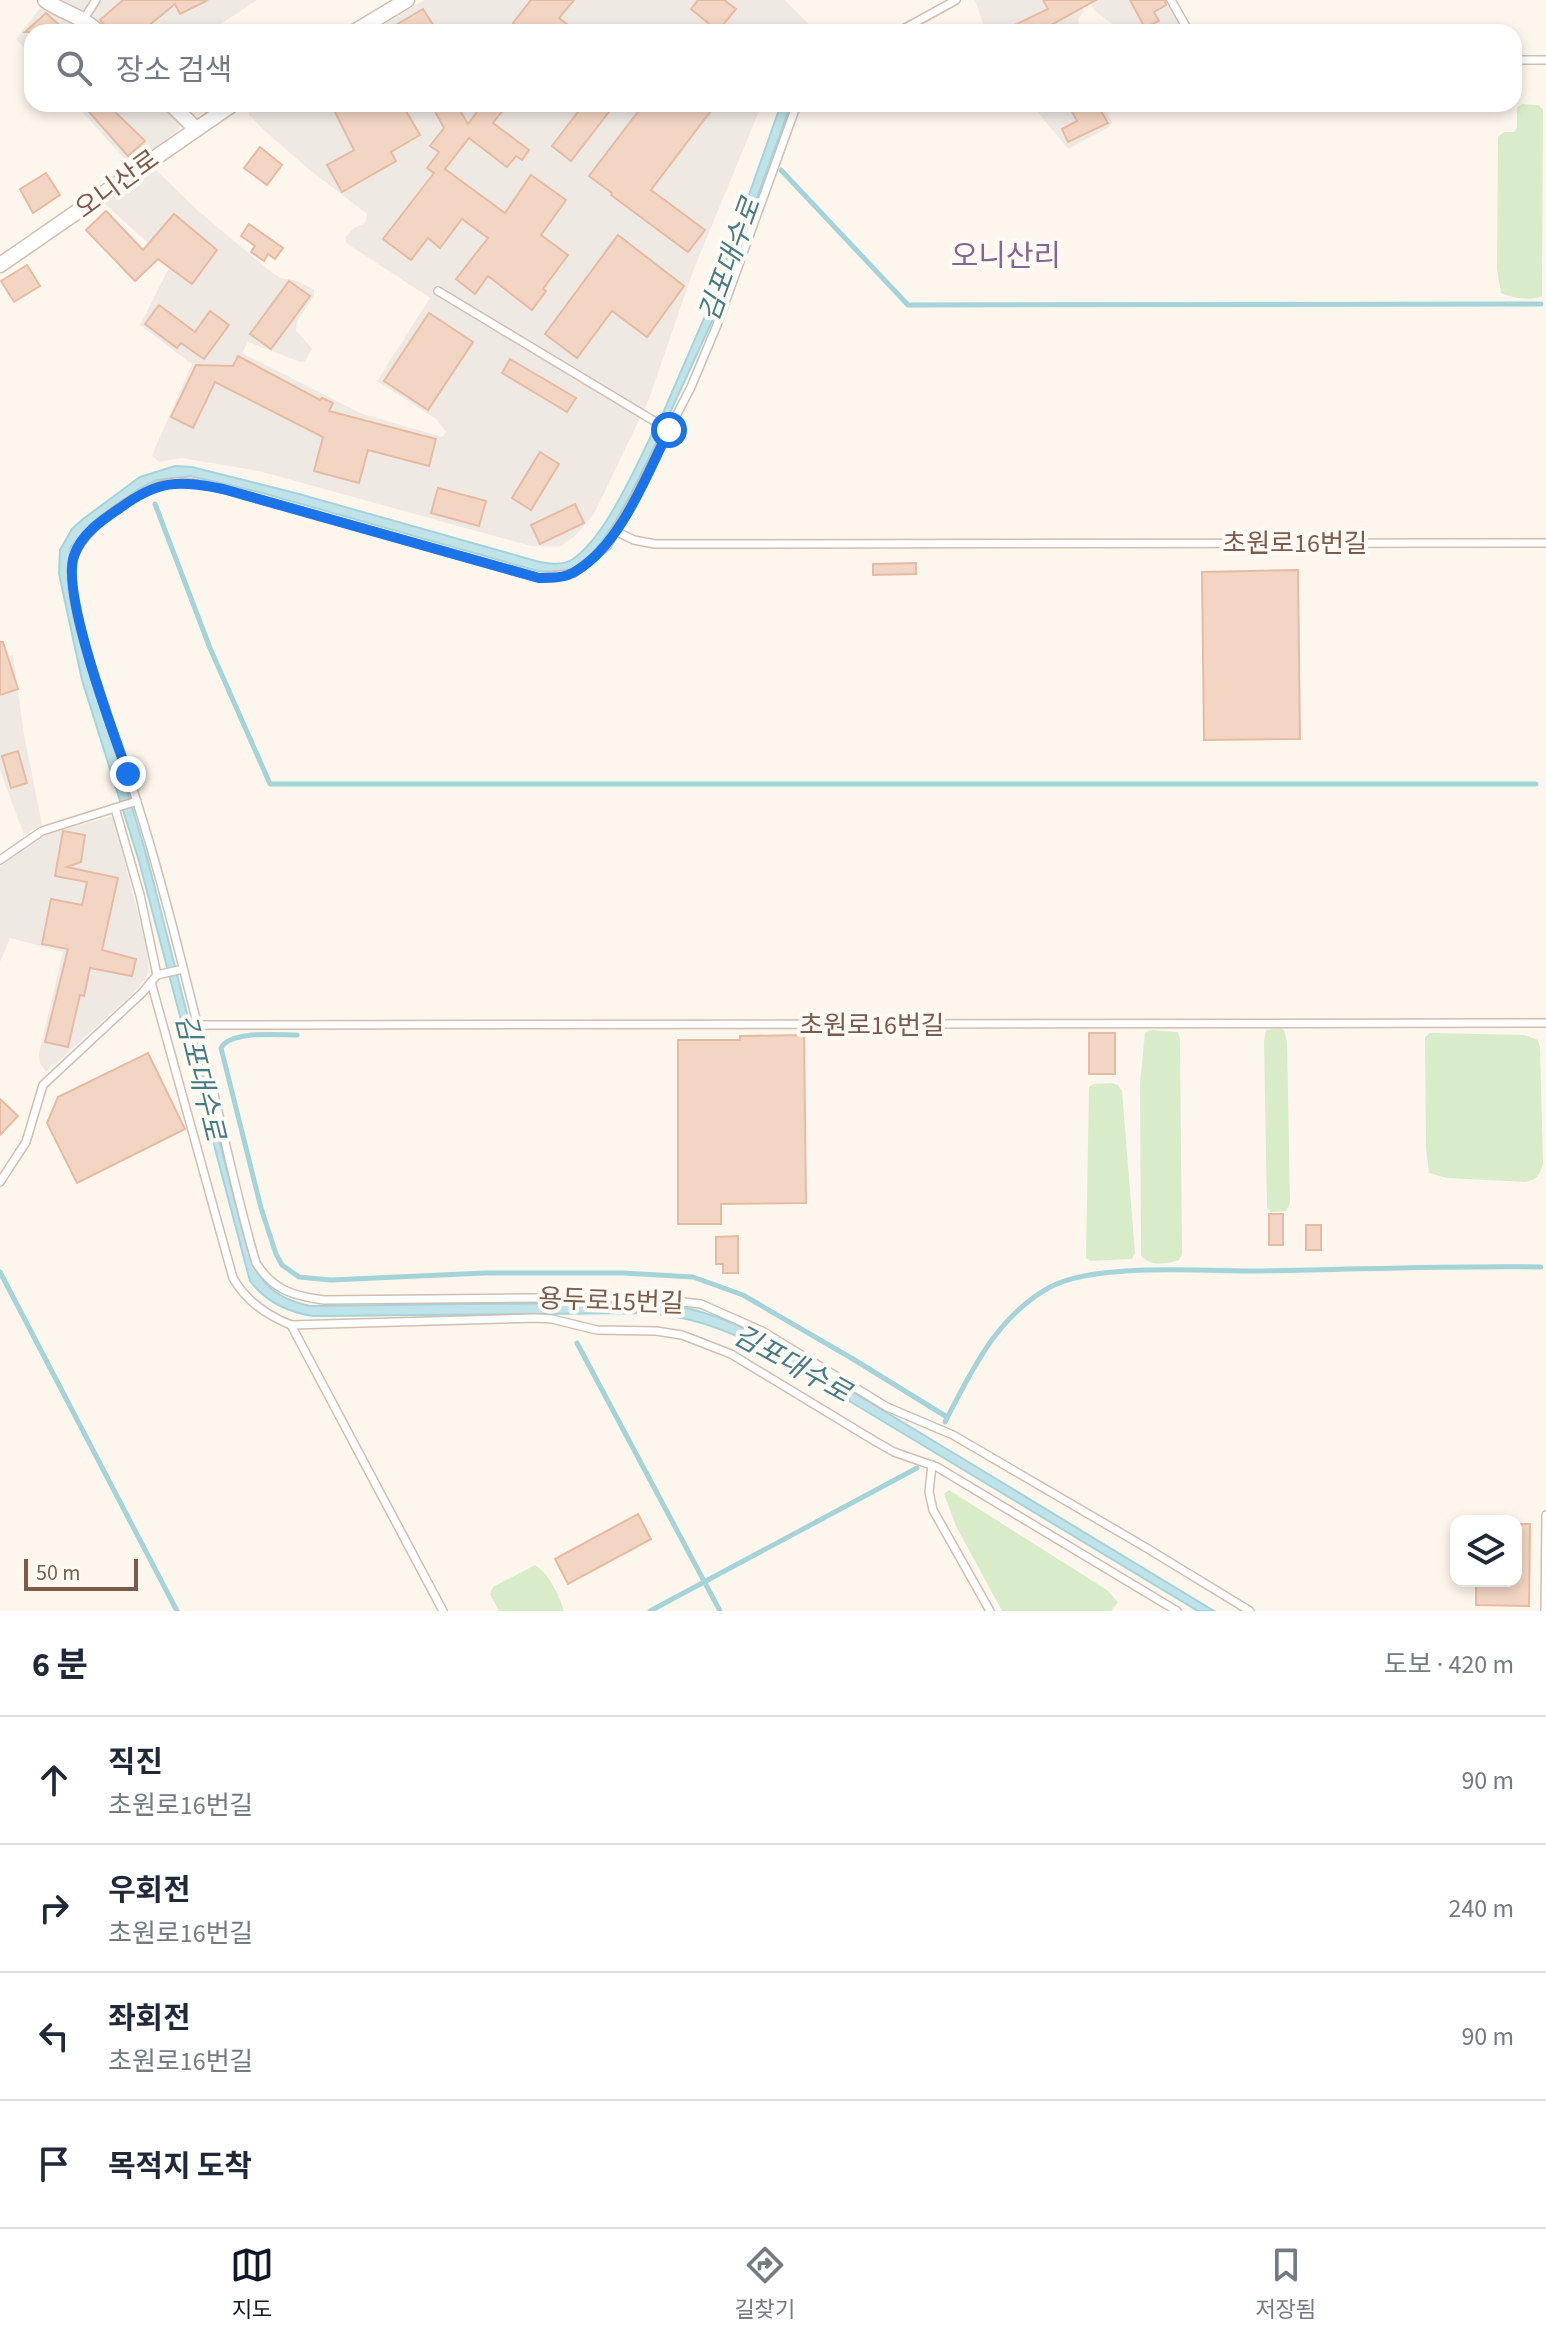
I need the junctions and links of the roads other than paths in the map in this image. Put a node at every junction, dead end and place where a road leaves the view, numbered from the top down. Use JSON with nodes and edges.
{"nodes":[{"id":1,"x":45,"y":0,"type":"edge"},
{"id":2,"x":96,"y":0,"type":"edge"},
{"id":3,"x":407,"y":0,"type":"edge"},
{"id":4,"x":956,"y":0,"type":"edge"},
{"id":5,"x":1171,"y":0,"type":"edge"},
{"id":6,"x":84,"y":19,"type":"junction"},
{"id":7,"x":89,"y":24,"type":"edge"},
{"id":8,"x":367,"y":24,"type":"edge"},
{"id":9,"x":912,"y":24,"type":"edge"},
{"id":10,"x":1184,"y":24,"type":"edge"},
{"id":11,"x":1522,"y":60,"type":"edge"},
{"id":12,"x":1546,"y":60,"type":"edge"},
{"id":13,"x":179,"y":112,"type":"edge"},
{"id":14,"x":220,"y":112,"type":"edge"},
{"id":15,"x":794,"y":112,"type":"edge"},
{"id":16,"x":195,"y":128,"type":"junction"},
{"id":17,"x":0,"y":265,"type":"edge"},
{"id":18,"x":438,"y":291,"type":"dead end"},
{"id":19,"x":669,"y":430,"type":"junction"},
{"id":20,"x":615,"y":531,"type":"junction"},
{"id":21,"x":1546,"y":543,"type":"edge"},
{"id":22,"x":137,"y":801,"type":"junction"},
{"id":23,"x":115,"y":808,"type":"junction"},
{"id":24,"x":0,"y":860,"type":"edge"},
{"id":25,"x":183,"y":969,"type":"junction"},
{"id":26,"x":154,"y":979,"type":"junction"},
{"id":27,"x":1546,"y":1023,"type":"edge"},
{"id":28,"x":197,"y":1025,"type":"junction"},
{"id":29,"x":0,"y":1182,"type":"edge"},
{"id":30,"x":291,"y":1325,"type":"junction"},
{"id":31,"x":932,"y":1465,"type":"junction"},
{"id":32,"x":1546,"y":1515,"type":"edge"},
{"id":33,"x":443,"y":1611,"type":"edge"},
{"id":34,"x":990,"y":1611,"type":"edge"},
{"id":35,"x":1177,"y":1611,"type":"edge"},
{"id":36,"x":1250,"y":1611,"type":"edge"},
{"id":37,"x":1545,"y":1611,"type":"edge"}],
"edges":[{"from":1,"to":6,"type":"street"},
{"from":2,"to":6,"type":"lane"},
{"from":3,"to":8,"type":"street"},
{"from":4,"to":9,"type":"lane"},
{"from":5,"to":10,"type":"lane"},
{"from":6,"to":7,"type":"street"},
{"from":11,"to":12,"type":"lane"},
{"from":13,"to":16,"type":"street"},
{"from":14,"to":16,"type":"street","name":"오니산로"},
{"from":15,"to":19,"type":"lane"},
{"from":16,"to":17,"type":"street","name":"오니산로"},
{"from":18,"to":19,"type":"lane"},
{"from":19,"to":20,"type":"lane"},
{"from":20,"to":21,"type":"lane","name":"초원로16번길"},
{"from":20,"to":22,"type":"lane"},
{"from":22,"to":23,"type":"lane"},
{"from":22,"to":25,"type":"lane"},
{"from":23,"to":24,"type":"lane"},
{"from":23,"to":26,"type":"lane"},
{"from":25,"to":26,"type":"lane"},
{"from":25,"to":28,"type":"lane","name":"용두로15번길"},
{"from":26,"to":29,"type":"lane"},
{"from":26,"to":30,"type":"lane"},
{"from":27,"to":28,"type":"lane","name":"초원로16번길"},
{"from":28,"to":36,"type":"lane","name":"용두로15번길"},
{"from":30,"to":31,"type":"lane"},
{"from":30,"to":33,"type":"lane"},
{"from":31,"to":34,"type":"lane"},
{"from":31,"to":35,"type":"lane"},
{"from":32,"to":37,"type":"lane"}]}
